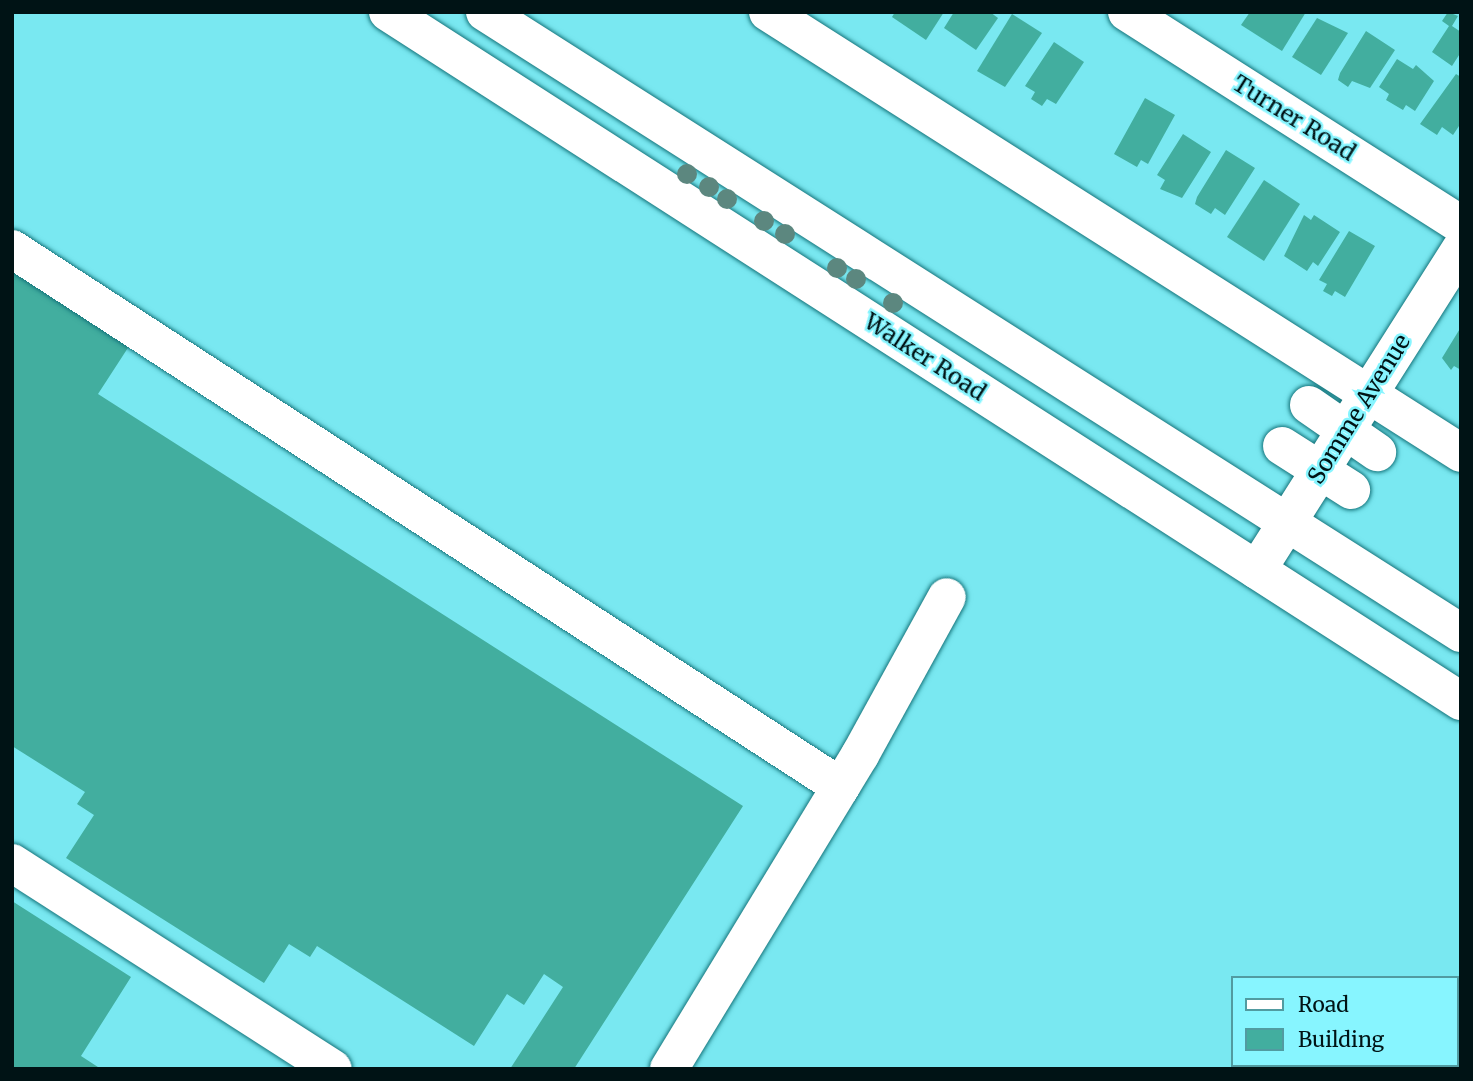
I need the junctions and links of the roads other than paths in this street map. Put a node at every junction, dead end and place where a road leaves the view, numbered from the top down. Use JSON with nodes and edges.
{"nodes":[{"id":1,"x":388,"y":12,"type":"edge"},
{"id":2,"x":485,"y":12,"type":"edge"},
{"id":3,"x":768,"y":12,"type":"edge"},
{"id":4,"x":1127,"y":12,"type":"edge"},
{"id":5,"x":1461,"y":225,"type":"edge"},
{"id":6,"x":1461,"y":248,"type":"edge"},
{"id":7,"x":12,"y":249,"type":"edge"},
{"id":8,"x":1369,"y":394,"type":"junction"},
{"id":9,"x":1309,"y":405,"type":"dead end"},
{"id":10,"x":1346,"y":430,"type":"junction"},
{"id":11,"x":1282,"y":446,"type":"dead end"},
{"id":12,"x":1377,"y":452,"type":"dead end"},
{"id":13,"x":1461,"y":453,"type":"edge"},
{"id":14,"x":1336,"y":480,"type":"junction"},
{"id":15,"x":1287,"y":523,"type":"junction"},
{"id":16,"x":1257,"y":570,"type":"junction"},
{"id":17,"x":947,"y":597,"type":"dead end"},
{"id":18,"x":1461,"y":633,"type":"edge"},
{"id":19,"x":1461,"y":701,"type":"edge"},
{"id":20,"x":841,"y":787,"type":"junction"},
{"id":21,"x":12,"y":863,"type":"edge"},
{"id":22,"x":333,"y":1069,"type":"edge"},
{"id":23,"x":669,"y":1069,"type":"edge"}],
"edges":[{"from":1,"to":16,"type":"main road","name":"Walker Road"},
{"from":2,"to":15,"type":"main road"},
{"from":3,"to":8,"type":"main road"},
{"from":4,"to":5,"type":"main road","name":"Turner Road"},
{"from":6,"to":8,"type":"main road","name":"Somme Avenue"},
{"from":7,"to":20,"type":"main road"},
{"from":8,"to":10,"type":"main road","name":"Somme Avenue"},
{"from":8,"to":13,"type":"main road"},
{"from":9,"to":10,"type":"main road"},
{"from":10,"to":12,"type":"main road"},
{"from":10,"to":14,"type":"main road","name":"Somme Avenue"},
{"from":11,"to":14,"type":"main road"},
{"from":14,"to":15,"type":"main road","name":"Somme Avenue"},
{"from":15,"to":16,"type":"main road","name":"Somme Avenue"},
{"from":15,"to":18,"type":"main road"},
{"from":16,"to":19,"type":"main road","name":"Walker Road"},
{"from":17,"to":20,"type":"main road"},
{"from":20,"to":23,"type":"main road"},
{"from":21,"to":22,"type":"main road"}]}
